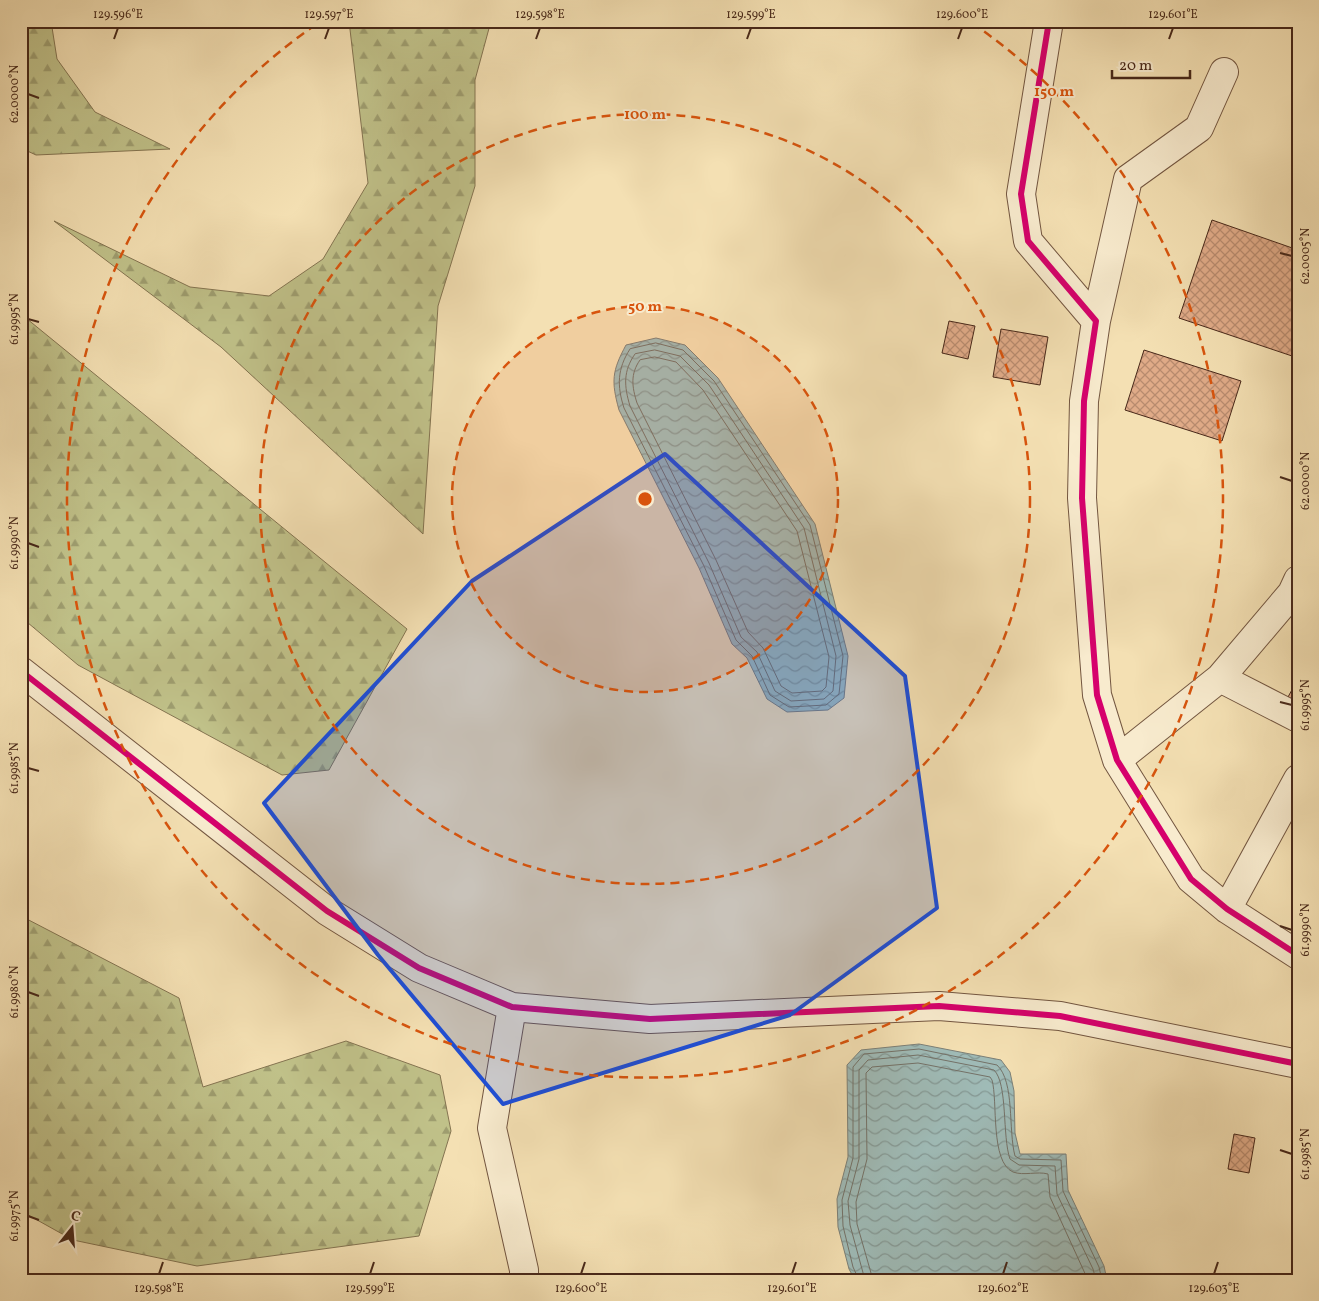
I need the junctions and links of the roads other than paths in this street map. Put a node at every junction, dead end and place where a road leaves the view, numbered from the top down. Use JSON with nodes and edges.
{"nodes":[{"id":1,"x":1049,"y":21,"type":"edge"},
{"id":2,"x":1224,"y":72,"type":"dead end"},
{"id":3,"x":1096,"y":321,"type":"junction"},
{"id":4,"x":1296,"y":590,"type":"edge"},
{"id":5,"x":21,"y":671,"type":"edge"},
{"id":6,"x":1220,"y":678,"type":"junction"},
{"id":7,"x":1298,"y":718,"type":"edge"},
{"id":8,"x":1117,"y":760,"type":"junction"},
{"id":9,"x":1294,"y":798,"type":"edge"},
{"id":10,"x":1226,"y":909,"type":"junction"},
{"id":11,"x":1298,"y":955,"type":"edge"},
{"id":12,"x":512,"y":1007,"type":"junction"},
{"id":13,"x":1298,"y":1064,"type":"edge"},
{"id":14,"x":524,"y":1280,"type":"edge"}],
"edges":[{"from":1,"to":3,"type":"street"},
{"from":2,"to":3,"type":"street"},
{"from":3,"to":8,"type":"street"},
{"from":4,"to":6,"type":"street"},
{"from":5,"to":12,"type":"street"},
{"from":6,"to":7,"type":"street"},
{"from":6,"to":8,"type":"street"},
{"from":8,"to":10,"type":"street"},
{"from":9,"to":10,"type":"street"},
{"from":10,"to":11,"type":"street"},
{"from":12,"to":13,"type":"street"},
{"from":12,"to":14,"type":"street"}]}
